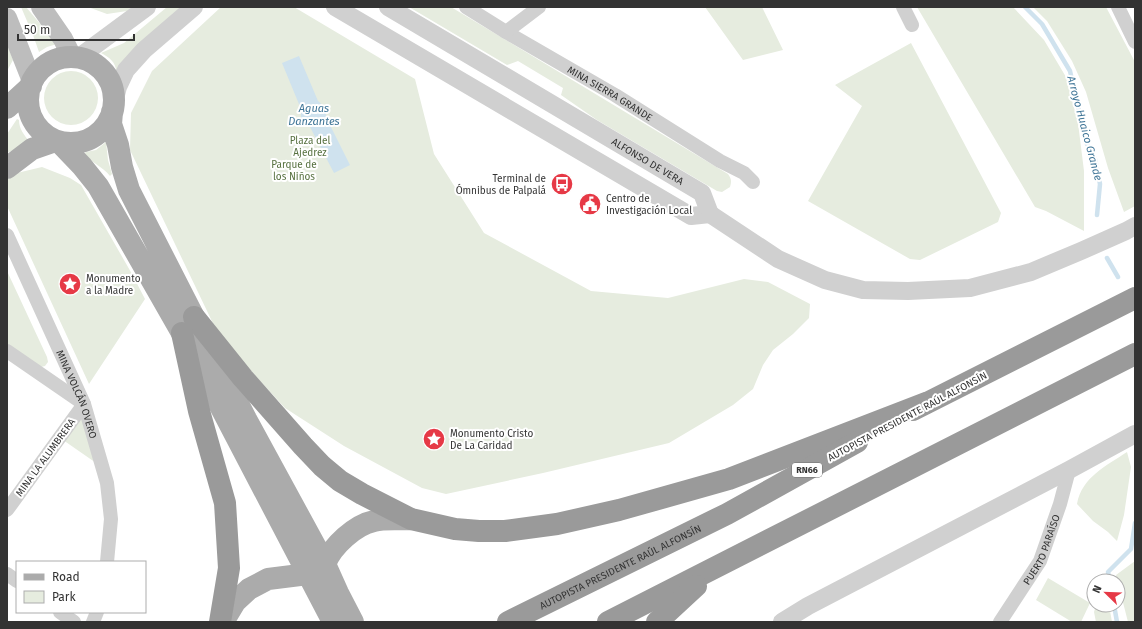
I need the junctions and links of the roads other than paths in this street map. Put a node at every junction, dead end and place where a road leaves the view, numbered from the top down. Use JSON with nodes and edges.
{"nodes":[{"id":1,"x":41,"y":7,"type":"edge"},
{"id":2,"x":147,"y":7,"type":"edge"},
{"id":3,"x":194,"y":7,"type":"edge"},
{"id":4,"x":335,"y":7,"type":"edge"},
{"id":5,"x":388,"y":7,"type":"edge"},
{"id":6,"x":466,"y":7,"type":"edge"},
{"id":7,"x":539,"y":7,"type":"edge"},
{"id":8,"x":903,"y":7,"type":"edge"},
{"id":9,"x":1118,"y":7,"type":"edge"},
{"id":10,"x":7,"y":18,"type":"edge"},
{"id":11,"x":912,"y":25,"type":"dead end"},
{"id":12,"x":506,"y":32,"type":"junction"},
{"id":13,"x":1135,"y":42,"type":"edge"},
{"id":14,"x":75,"y":58,"type":"junction"},
{"id":15,"x":31,"y":83,"type":"junction"},
{"id":16,"x":7,"y":108,"type":"edge"},
{"id":17,"x":113,"y":109,"type":"junction"},
{"id":18,"x":57,"y":141,"type":"junction"},
{"id":19,"x":7,"y":168,"type":"edge"},
{"id":20,"x":753,"y":182,"type":"dead end"},
{"id":21,"x":710,"y":214,"type":"junction"},
{"id":22,"x":1131,"y":228,"type":"edge"},
{"id":23,"x":7,"y":235,"type":"edge"},
{"id":24,"x":1135,"y":298,"type":"edge"},
{"id":25,"x":188,"y":325,"type":"junction"},
{"id":26,"x":7,"y":351,"type":"edge"},
{"id":27,"x":1130,"y":356,"type":"edge"},
{"id":28,"x":926,"y":402,"type":"junction"},
{"id":29,"x":84,"y":404,"type":"junction"},
{"id":30,"x":1128,"y":438,"type":"edge"},
{"id":31,"x":1069,"y":470,"type":"junction"},
{"id":32,"x":7,"y":510,"type":"edge"},
{"id":33,"x":411,"y":519,"type":"junction"},
{"id":34,"x":107,"y":561,"type":"edge"},
{"id":35,"x":713,"y":569,"type":"junction"},
{"id":36,"x":7,"y":574,"type":"edge"},
{"id":37,"x":16,"y":580,"type":"edge"},
{"id":38,"x":323,"y":583,"type":"junction"},
{"id":39,"x":61,"y":613,"type":"edge"},
{"id":40,"x":74,"y":622,"type":"edge"},
{"id":41,"x":222,"y":622,"type":"edge"},
{"id":42,"x":333,"y":622,"type":"edge"},
{"id":43,"x":353,"y":622,"type":"edge"},
{"id":44,"x":508,"y":622,"type":"edge"},
{"id":45,"x":608,"y":622,"type":"edge"},
{"id":46,"x":657,"y":622,"type":"edge"},
{"id":47,"x":782,"y":622,"type":"edge"},
{"id":48,"x":1000,"y":622,"type":"edge"}],
"edges":[{"from":1,"to":14,"type":"main road"},
{"from":2,"to":14,"type":"street"},
{"from":3,"to":17,"type":"street"},
{"from":4,"to":21,"type":"street"},
{"from":5,"to":21,"type":"street","name":"ALFONSO DE VERA"},
{"from":6,"to":12,"type":"street","name":"MINA SIERRA GRANDE"},
{"from":7,"to":12,"type":"street"},
{"from":8,"to":11,"type":"street"},
{"from":9,"to":13,"type":"street"},
{"from":10,"to":15,"type":"main road"},
{"from":12,"to":20,"type":"street","name":"MINA SIERRA GRANDE"},
{"from":14,"to":15,"type":"main road"},
{"from":14,"to":17,"type":"main road"},
{"from":15,"to":16,"type":"main road"},
{"from":15,"to":18,"type":"main road"},
{"from":17,"to":18,"type":"main road"},
{"from":17,"to":25,"type":"main road"},
{"from":18,"to":19,"type":"main road"},
{"from":18,"to":25,"type":"main road"},
{"from":21,"to":22,"type":"street"},
{"from":23,"to":29,"type":"street","name":"MINA VOLCÁN OVERO"},
{"from":24,"to":28,"type":"highway","name":"AUTOPISTA PRESIDENTE RAÚL ALFONSÍN","number":"RN66"},
{"from":25,"to":33,"type":"highway"},
{"from":25,"to":38,"type":"main road"},
{"from":25,"to":41,"type":"highway"},
{"from":26,"to":29,"type":"street"},
{"from":27,"to":35,"type":"highway"},
{"from":28,"to":33,"type":"highway"},
{"from":28,"to":44,"type":"highway","name":"AUTOPISTA PRESIDENTE RAÚL ALFONSÍN","number":"RN66"},
{"from":29,"to":32,"type":"street","name":"MINA LA ALUMBRERA"},
{"from":29,"to":34,"type":"street","name":"MINA VOLCÁN OVERO"},
{"from":30,"to":31,"type":"street"},
{"from":31,"to":47,"type":"street"},
{"from":31,"to":48,"type":"street","name":"PUERTO PARAÍSO"},
{"from":33,"to":38,"type":"main road"},
{"from":35,"to":45,"type":"highway"},
{"from":35,"to":46,"type":"highway"},
{"from":36,"to":37,"type":"street"},
{"from":38,"to":41,"type":"main road"},
{"from":38,"to":42,"type":"main road"},
{"from":38,"to":43,"type":"main road"},
{"from":39,"to":40,"type":"street"}]}
